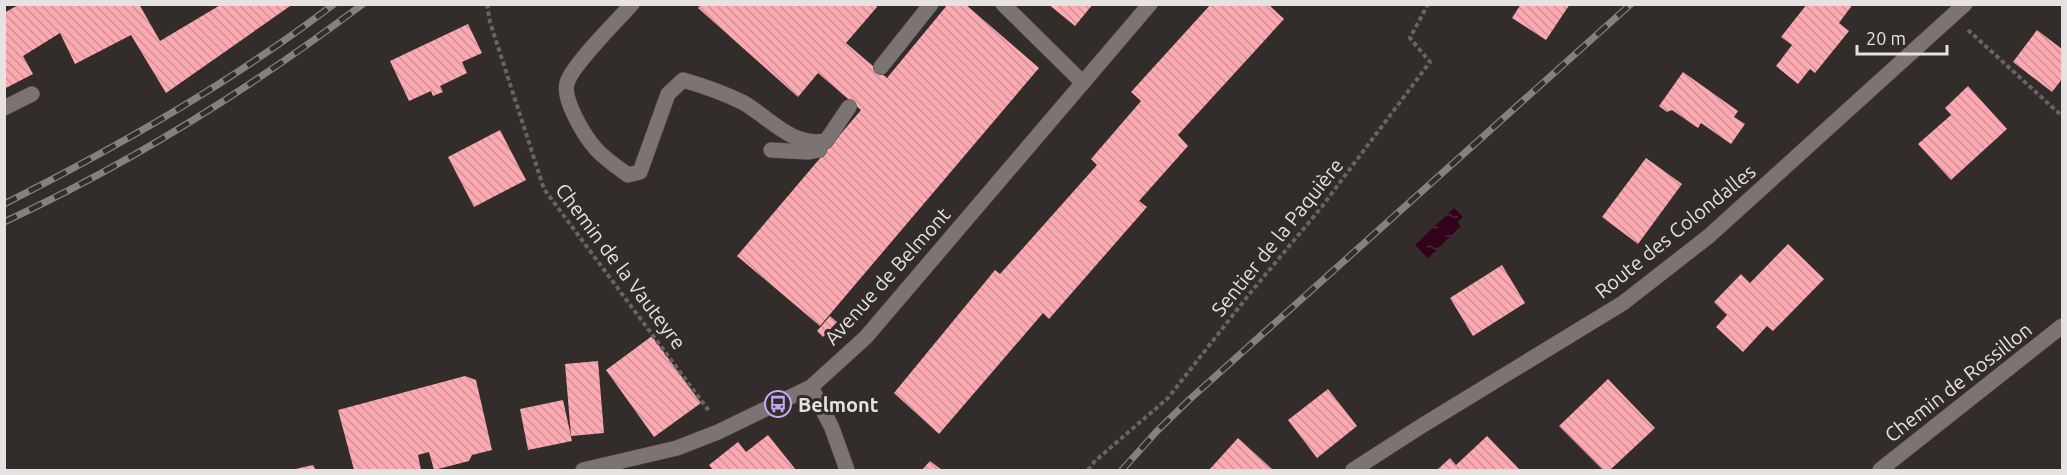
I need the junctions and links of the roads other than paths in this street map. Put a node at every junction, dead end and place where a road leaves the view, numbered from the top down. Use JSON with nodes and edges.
{"nodes":[{"id":1,"x":632,"y":4,"type":"edge"},
{"id":2,"x":931,"y":4,"type":"edge"},
{"id":3,"x":1003,"y":4,"type":"edge"},
{"id":4,"x":1150,"y":4,"type":"edge"},
{"id":5,"x":1965,"y":4,"type":"edge"},
{"id":6,"x":881,"y":67,"type":"dead end"},
{"id":7,"x":1083,"y":83,"type":"junction"},
{"id":8,"x":32,"y":94,"type":"dead end"},
{"id":9,"x":849,"y":107,"type":"dead end"},
{"id":10,"x":4,"y":108,"type":"edge"},
{"id":11,"x":826,"y":141,"type":"junction"},
{"id":12,"x":771,"y":150,"type":"dead end"},
{"id":13,"x":2062,"y":326,"type":"edge"},
{"id":14,"x":811,"y":387,"type":"junction"},
{"id":15,"x":583,"y":471,"type":"edge"},
{"id":16,"x":847,"y":471,"type":"edge"},
{"id":17,"x":1353,"y":471,"type":"edge"},
{"id":18,"x":1880,"y":471,"type":"edge"}],
"edges":[{"from":1,"to":11,"type":"street"},
{"from":2,"to":6,"type":"street"},
{"from":3,"to":7,"type":"street"},
{"from":4,"to":7,"type":"street","name":"Avenue de Belmont"},
{"from":5,"to":17,"type":"street","name":"Route des Colondalles"},
{"from":7,"to":14,"type":"street","name":"Avenue de Belmont"},
{"from":8,"to":10,"type":"street"},
{"from":9,"to":11,"type":"street"},
{"from":11,"to":12,"type":"street"},
{"from":13,"to":18,"type":"street","name":"Chemin de Rossillon"},
{"from":14,"to":15,"type":"street","name":"Avenue de Belmont"},
{"from":14,"to":16,"type":"street"}]}
